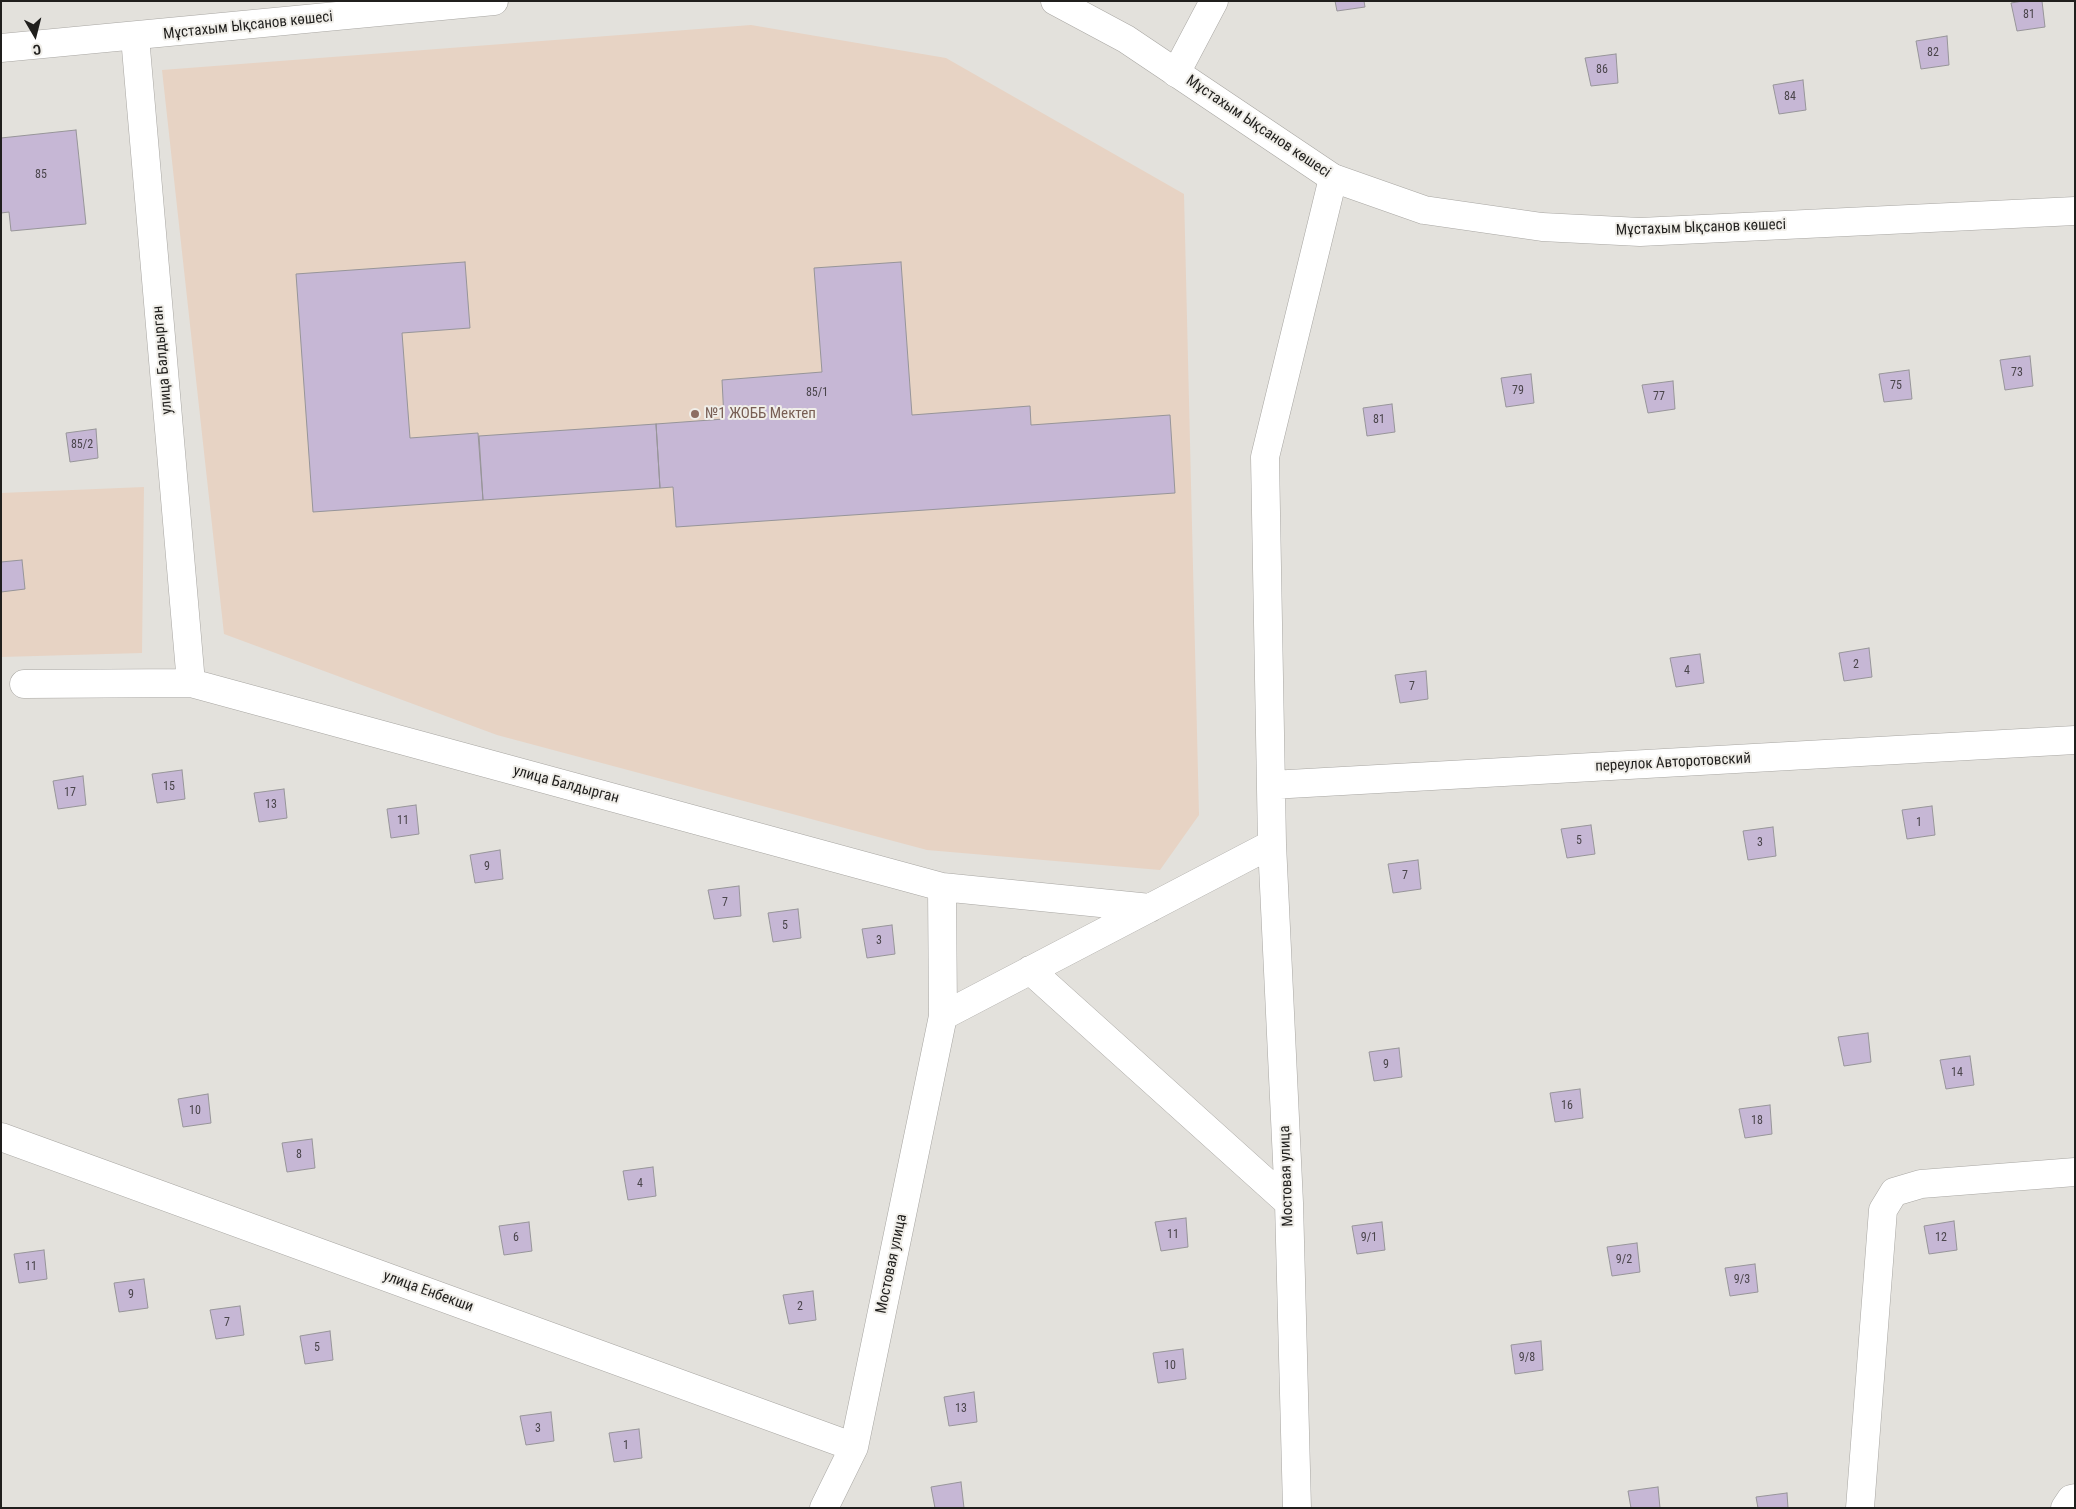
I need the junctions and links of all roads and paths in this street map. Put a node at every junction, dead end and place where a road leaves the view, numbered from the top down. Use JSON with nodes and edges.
{"nodes":[{"id":1,"x":494,"y":1,"type":"edge"},
{"id":2,"x":1055,"y":1,"type":"edge"},
{"id":3,"x":1214,"y":1,"type":"edge"},
{"id":4,"x":135,"y":37,"type":"junction"},
{"id":5,"x":1,"y":48,"type":"edge"},
{"id":6,"x":1176,"y":73,"type":"junction"},
{"id":7,"x":1333,"y":178,"type":"junction"},
{"id":8,"x":2075,"y":211,"type":"edge"},
{"id":9,"x":191,"y":682,"type":"junction"},
{"id":10,"x":24,"y":684,"type":"dead end"},
{"id":11,"x":2075,"y":740,"type":"edge"},
{"id":12,"x":1271,"y":785,"type":"junction"},
{"id":13,"x":1272,"y":844,"type":"junction"},
{"id":14,"x":942,"y":887,"type":"junction"},
{"id":15,"x":1150,"y":908,"type":"junction"},
{"id":16,"x":1030,"y":970,"type":"junction"},
{"id":17,"x":943,"y":1016,"type":"junction"},
{"id":18,"x":1,"y":1137,"type":"edge"},
{"id":19,"x":2075,"y":1172,"type":"edge"},
{"id":20,"x":1289,"y":1203,"type":"junction"},
{"id":21,"x":854,"y":1447,"type":"junction"},
{"id":22,"x":2075,"y":1498,"type":"edge"},
{"id":23,"x":824,"y":1508,"type":"edge"},
{"id":24,"x":1297,"y":1508,"type":"edge"},
{"id":25,"x":1860,"y":1508,"type":"edge"},
{"id":26,"x":2065,"y":1508,"type":"edge"}],
"edges":[{"from":1,"to":4,"type":"street","name":"Мұстахым Ықсанов көшесі"},
{"from":2,"to":6,"type":"street","name":"Мұстахым Ықсанов көшесі"},
{"from":3,"to":6,"type":"street"},
{"from":4,"to":5,"type":"street","name":"Мұстахым Ықсанов көшесі"},
{"from":4,"to":9,"type":"street","name":"улица Балдырган"},
{"from":6,"to":7,"type":"street","name":"Мұстахым Ықсанов көшесі"},
{"from":7,"to":8,"type":"street","name":"Мұстахым Ықсанов көшесі"},
{"from":7,"to":12,"type":"street","name":"Мостовая улица"},
{"from":9,"to":10,"type":"street","name":"улица Балдырган"},
{"from":9,"to":14,"type":"street","name":"улица Балдырган"},
{"from":11,"to":12,"type":"street","name":"переулок Авторотовский"},
{"from":12,"to":13,"type":"street","name":"Мостовая улица"},
{"from":13,"to":15,"type":"street"},
{"from":13,"to":20,"type":"street","name":"Мостовая улица"},
{"from":14,"to":15,"type":"street","name":"улица Балдырган"},
{"from":14,"to":17,"type":"street","name":"Мостовая улица"},
{"from":15,"to":16,"type":"street"},
{"from":16,"to":17,"type":"street"},
{"from":16,"to":20,"type":"street"},
{"from":17,"to":21,"type":"street","name":"Мостовая улица"},
{"from":18,"to":21,"type":"street","name":"улица Енбекши"},
{"from":19,"to":25,"type":"street"},
{"from":20,"to":24,"type":"street","name":"Мостовая улица"},
{"from":21,"to":23,"type":"street","name":"Мостовая улица"},
{"from":22,"to":26,"type":"street"}]}
